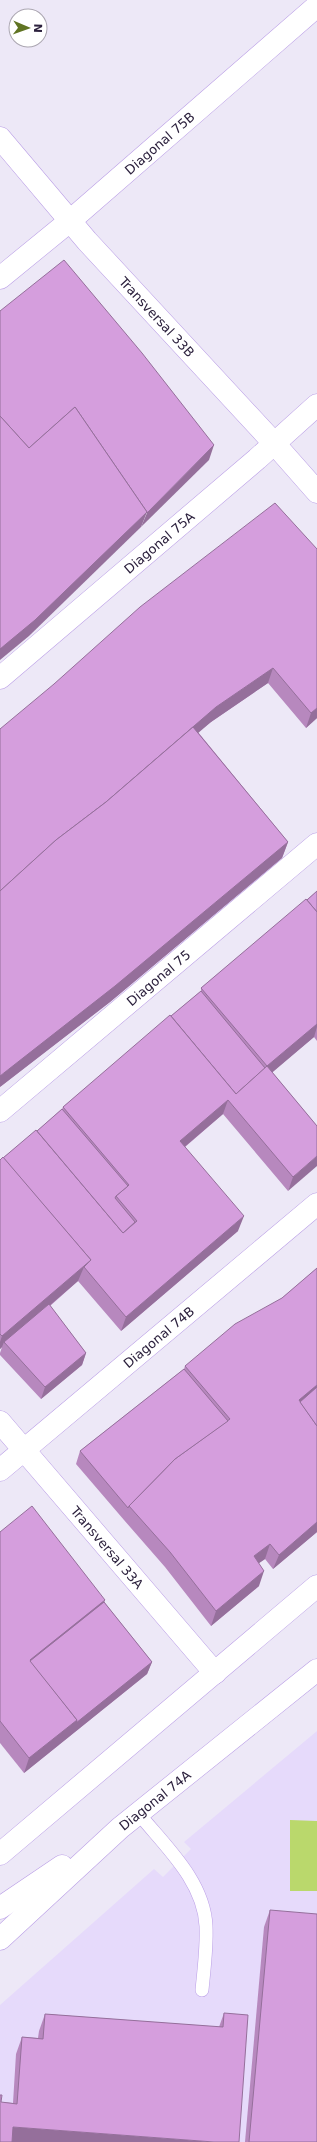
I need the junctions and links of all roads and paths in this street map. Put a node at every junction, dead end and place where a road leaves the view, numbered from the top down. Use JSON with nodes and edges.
{"nodes":[{"id":1,"x":317,"y":6,"type":"edge"},
{"id":2,"x":0,"y":138,"type":"edge"},
{"id":3,"x":71,"y":220,"type":"junction"},
{"id":4,"x":0,"y":278,"type":"edge"},
{"id":5,"x":317,"y":405,"type":"edge"},
{"id":6,"x":273,"y":442,"type":"junction"},
{"id":7,"x":317,"y":492,"type":"edge"},
{"id":8,"x":0,"y":678,"type":"edge"},
{"id":9,"x":317,"y":844,"type":"edge"},
{"id":10,"x":0,"y":1111,"type":"edge"},
{"id":11,"x":317,"y":1204,"type":"edge"},
{"id":12,"x":0,"y":1422,"type":"edge"},
{"id":13,"x":24,"y":1450,"type":"junction"},
{"id":14,"x":0,"y":1470,"type":"edge"},
{"id":15,"x":317,"y":1586,"type":"edge"},
{"id":16,"x":317,"y":1670,"type":"edge"},
{"id":17,"x":214,"y":1673,"type":"junction"},
{"id":18,"x":139,"y":1814,"type":"junction"},
{"id":19,"x":120,"y":1828,"type":"junction"},
{"id":20,"x":0,"y":1854,"type":"edge"},
{"id":21,"x":0,"y":1908,"type":"edge"},
{"id":22,"x":0,"y":1939,"type":"edge"},
{"id":23,"x":202,"y":1990,"type":"dead end"}],
"edges":[{"from":1,"to":3,"type":"street","name":"Diagonal 75B"},
{"from":2,"to":3,"type":"street","name":"Transversal 33B"},
{"from":3,"to":4,"type":"street","name":"Diagonal 75B"},
{"from":3,"to":6,"type":"street","name":"Transversal 33B"},
{"from":5,"to":6,"type":"street","name":"Diagonal 75A"},
{"from":6,"to":7,"type":"street","name":"Transversal 33B"},
{"from":6,"to":8,"type":"street","name":"Diagonal 75A"},
{"from":9,"to":10,"type":"street","name":"Diagonal 75"},
{"from":11,"to":13,"type":"street","name":"Diagonal 74B"},
{"from":12,"to":13,"type":"street","name":"Transversal 33A"},
{"from":13,"to":14,"type":"street","name":"Diagonal 74B"},
{"from":13,"to":17,"type":"street","name":"Transversal 33A"},
{"from":15,"to":17,"type":"street"},
{"from":16,"to":18,"type":"street","name":"Diagonal 74A"},
{"from":17,"to":20,"type":"street"},
{"from":18,"to":19,"type":"street","name":"Diagonal 74A"},
{"from":18,"to":23,"type":"lane"},
{"from":19,"to":21,"type":"street"},
{"from":19,"to":22,"type":"street","name":"Diagonal 74A"}]}
